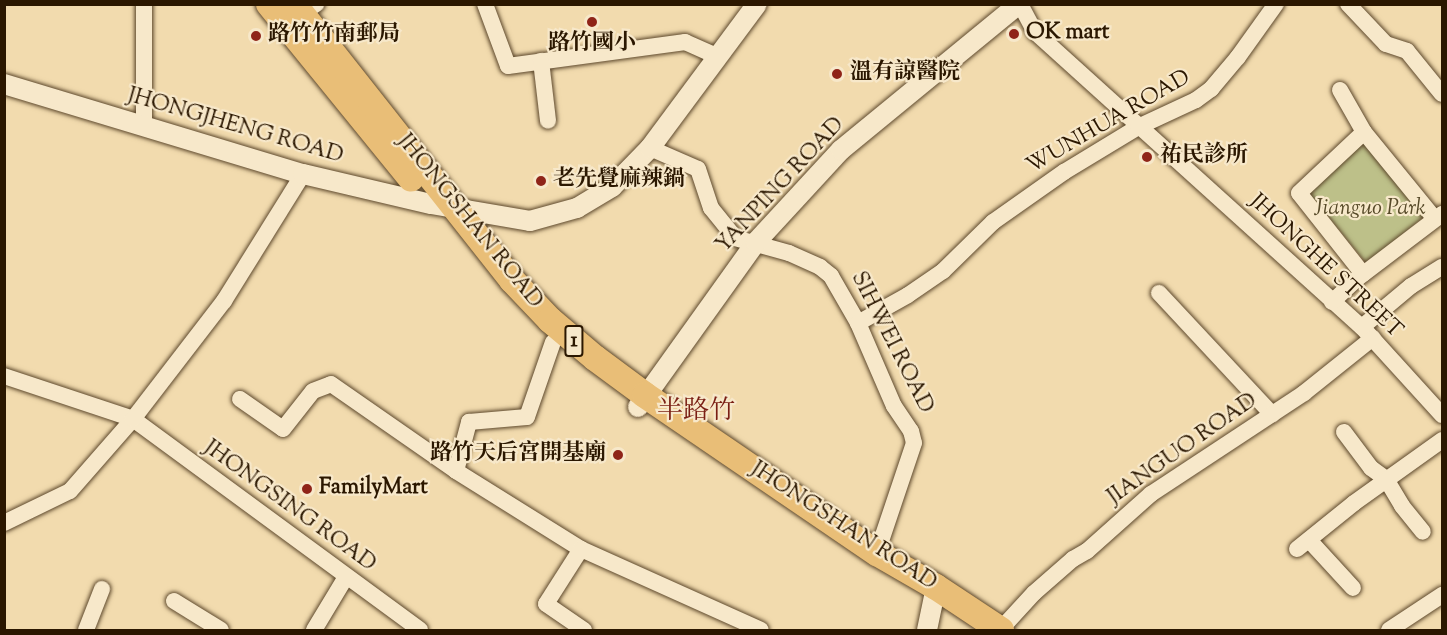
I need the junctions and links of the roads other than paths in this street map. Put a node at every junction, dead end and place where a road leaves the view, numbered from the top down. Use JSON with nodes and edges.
{"nodes":[{"id":1,"x":144,"y":4,"type":"edge"},
{"id":2,"x":269,"y":4,"type":"edge"},
{"id":3,"x":485,"y":4,"type":"edge"},
{"id":4,"x":757,"y":4,"type":"edge"},
{"id":5,"x":1019,"y":4,"type":"edge"},
{"id":6,"x":1276,"y":4,"type":"edge"},
{"id":7,"x":1348,"y":4,"type":"edge"},
{"id":8,"x":300,"y":12,"type":"edge"},
{"id":9,"x":718,"y":57,"type":"junction"},
{"id":10,"x":541,"y":61,"type":"junction"},
{"id":11,"x":4,"y":84,"type":"edge"},
{"id":12,"x":1340,"y":90,"type":"dead end"},
{"id":13,"x":1443,"y":94,"type":"edge"},
{"id":14,"x":548,"y":121,"type":"dead end"},
{"id":15,"x":144,"y":127,"type":"junction"},
{"id":16,"x":1138,"y":127,"type":"junction"},
{"id":17,"x":1364,"y":132,"type":"junction"},
{"id":18,"x":650,"y":148,"type":"junction"},
{"id":19,"x":303,"y":174,"type":"junction"},
{"id":20,"x":443,"y":206,"type":"junction"},
{"id":21,"x":1439,"y":216,"type":"edge"},
{"id":22,"x":756,"y":242,"type":"junction"},
{"id":23,"x":1443,"y":267,"type":"edge"},
{"id":24,"x":1363,"y":274,"type":"junction"},
{"id":25,"x":1159,"y":293,"type":"dead end"},
{"id":26,"x":1332,"y":302,"type":"junction"},
{"id":27,"x":858,"y":323,"type":"junction"},
{"id":28,"x":1368,"y":333,"type":"junction"},
{"id":29,"x":553,"y":342,"type":"junction"},
{"id":30,"x":4,"y":376,"type":"edge"},
{"id":31,"x":240,"y":399,"type":"dead end"},
{"id":32,"x":641,"y":401,"type":"junction"},
{"id":33,"x":1272,"y":414,"type":"junction"},
{"id":34,"x":1443,"y":415,"type":"edge"},
{"id":35,"x":133,"y":419,"type":"junction"},
{"id":36,"x":1344,"y":432,"type":"dead end"},
{"id":37,"x":1443,"y":440,"type":"edge"},
{"id":38,"x":456,"y":471,"type":"junction"},
{"id":39,"x":1386,"y":479,"type":"junction"},
{"id":40,"x":4,"y":523,"type":"edge"},
{"id":41,"x":1423,"y":532,"type":"dead end"},
{"id":42,"x":582,"y":549,"type":"junction"},
{"id":43,"x":877,"y":553,"type":"junction"},
{"id":44,"x":346,"y":577,"type":"junction"},
{"id":45,"x":1353,"y":588,"type":"dead end"},
{"id":46,"x":102,"y":589,"type":"dead end"},
{"id":47,"x":934,"y":595,"type":"junction"},
{"id":48,"x":1443,"y":595,"type":"edge"},
{"id":49,"x":174,"y":601,"type":"dead end"},
{"id":50,"x":1411,"y":624,"type":"edge"},
{"id":51,"x":211,"y":628,"type":"edge"},
{"id":52,"x":87,"y":630,"type":"edge"},
{"id":53,"x":314,"y":630,"type":"edge"},
{"id":54,"x":417,"y":630,"type":"edge"},
{"id":55,"x":584,"y":630,"type":"edge"},
{"id":56,"x":761,"y":630,"type":"edge"},
{"id":57,"x":927,"y":630,"type":"edge"},
{"id":58,"x":976,"y":630,"type":"edge"},
{"id":59,"x":1000,"y":630,"type":"edge"},
{"id":60,"x":1389,"y":630,"type":"edge"}],
"edges":[{"from":1,"to":15,"type":"street"},
{"from":2,"to":8,"type":"main road","name":"JHONGSHAN ROAD","number":"1"},
{"from":3,"to":10,"type":"street"},
{"from":4,"to":9,"type":"street","name":"JHONGJHENG ROAD"},
{"from":5,"to":16,"type":"street","name":"JHONGHE STREET"},
{"from":5,"to":22,"type":"street","name":"YANPING ROAD"},
{"from":6,"to":16,"type":"street","name":"WUNHUA ROAD"},
{"from":7,"to":13,"type":"street"},
{"from":8,"to":20,"type":"main road","name":"JHONGSHAN ROAD","number":"1"},
{"from":9,"to":10,"type":"street"},
{"from":9,"to":18,"type":"street","name":"JHONGJHENG ROAD"},
{"from":10,"to":14,"type":"street"},
{"from":11,"to":15,"type":"street","name":"JHONGJHENG ROAD"},
{"from":12,"to":17,"type":"street"},
{"from":15,"to":19,"type":"street","name":"JHONGJHENG ROAD"},
{"from":16,"to":26,"type":"street","name":"JHONGHE STREET"},
{"from":16,"to":27,"type":"street","name":"WUNHUA ROAD"},
{"from":17,"to":21,"type":"street"},
{"from":17,"to":24,"type":"street"},
{"from":18,"to":20,"type":"street","name":"JHONGJHENG ROAD"},
{"from":18,"to":22,"type":"street","name":"SIHWEI ROAD"},
{"from":19,"to":20,"type":"street","name":"JHONGJHENG ROAD"},
{"from":19,"to":35,"type":"street"},
{"from":20,"to":29,"type":"main road","name":"JHONGSHAN ROAD","number":"1"},
{"from":20,"to":32,"type":"main road","name":"JHONGSHAN ROAD","number":"1"},
{"from":21,"to":24,"type":"street"},
{"from":22,"to":27,"type":"street","name":"SIHWEI ROAD"},
{"from":22,"to":32,"type":"street","name":"YANPING ROAD"},
{"from":23,"to":28,"type":"street","name":"JIANGUO ROAD"},
{"from":24,"to":26,"type":"street"},
{"from":25,"to":33,"type":"street"},
{"from":26,"to":28,"type":"street","name":"JHONGHE STREET"},
{"from":27,"to":43,"type":"street","name":"SIHWEI ROAD"},
{"from":28,"to":33,"type":"street","name":"JIANGUO ROAD"},
{"from":28,"to":34,"type":"street","name":"JHONGHE STREET"},
{"from":29,"to":32,"type":"main road","name":"JHONGSHAN ROAD","number":"1"},
{"from":29,"to":38,"type":"street"},
{"from":30,"to":35,"type":"street","name":"JHONGSING ROAD"},
{"from":31,"to":38,"type":"street"},
{"from":32,"to":43,"type":"main road","name":"JHONGSHAN ROAD","number":"1"},
{"from":32,"to":47,"type":"main road","name":"JHONGSHAN ROAD","number":"1"},
{"from":33,"to":59,"type":"street","name":"JIANGUO ROAD"},
{"from":35,"to":40,"type":"street"},
{"from":35,"to":44,"type":"street","name":"JHONGSING ROAD"},
{"from":36,"to":39,"type":"street"},
{"from":37,"to":39,"type":"street"},
{"from":38,"to":42,"type":"street"},
{"from":39,"to":41,"type":"street"},
{"from":39,"to":45,"type":"street"},
{"from":42,"to":55,"type":"street"},
{"from":42,"to":56,"type":"street"},
{"from":43,"to":47,"type":"main road","name":"JHONGSHAN ROAD","number":"1"},
{"from":44,"to":53,"type":"street"},
{"from":44,"to":54,"type":"street","name":"JHONGSING ROAD"},
{"from":46,"to":52,"type":"street"},
{"from":47,"to":57,"type":"street"},
{"from":47,"to":58,"type":"main road","name":"JHONGSHAN ROAD","number":"1"},
{"from":47,"to":59,"type":"main road","name":"JHONGSHAN ROAD","number":"1"},
{"from":48,"to":50,"type":"street"},
{"from":49,"to":51,"type":"street"},
{"from":50,"to":60,"type":"street"}]}
